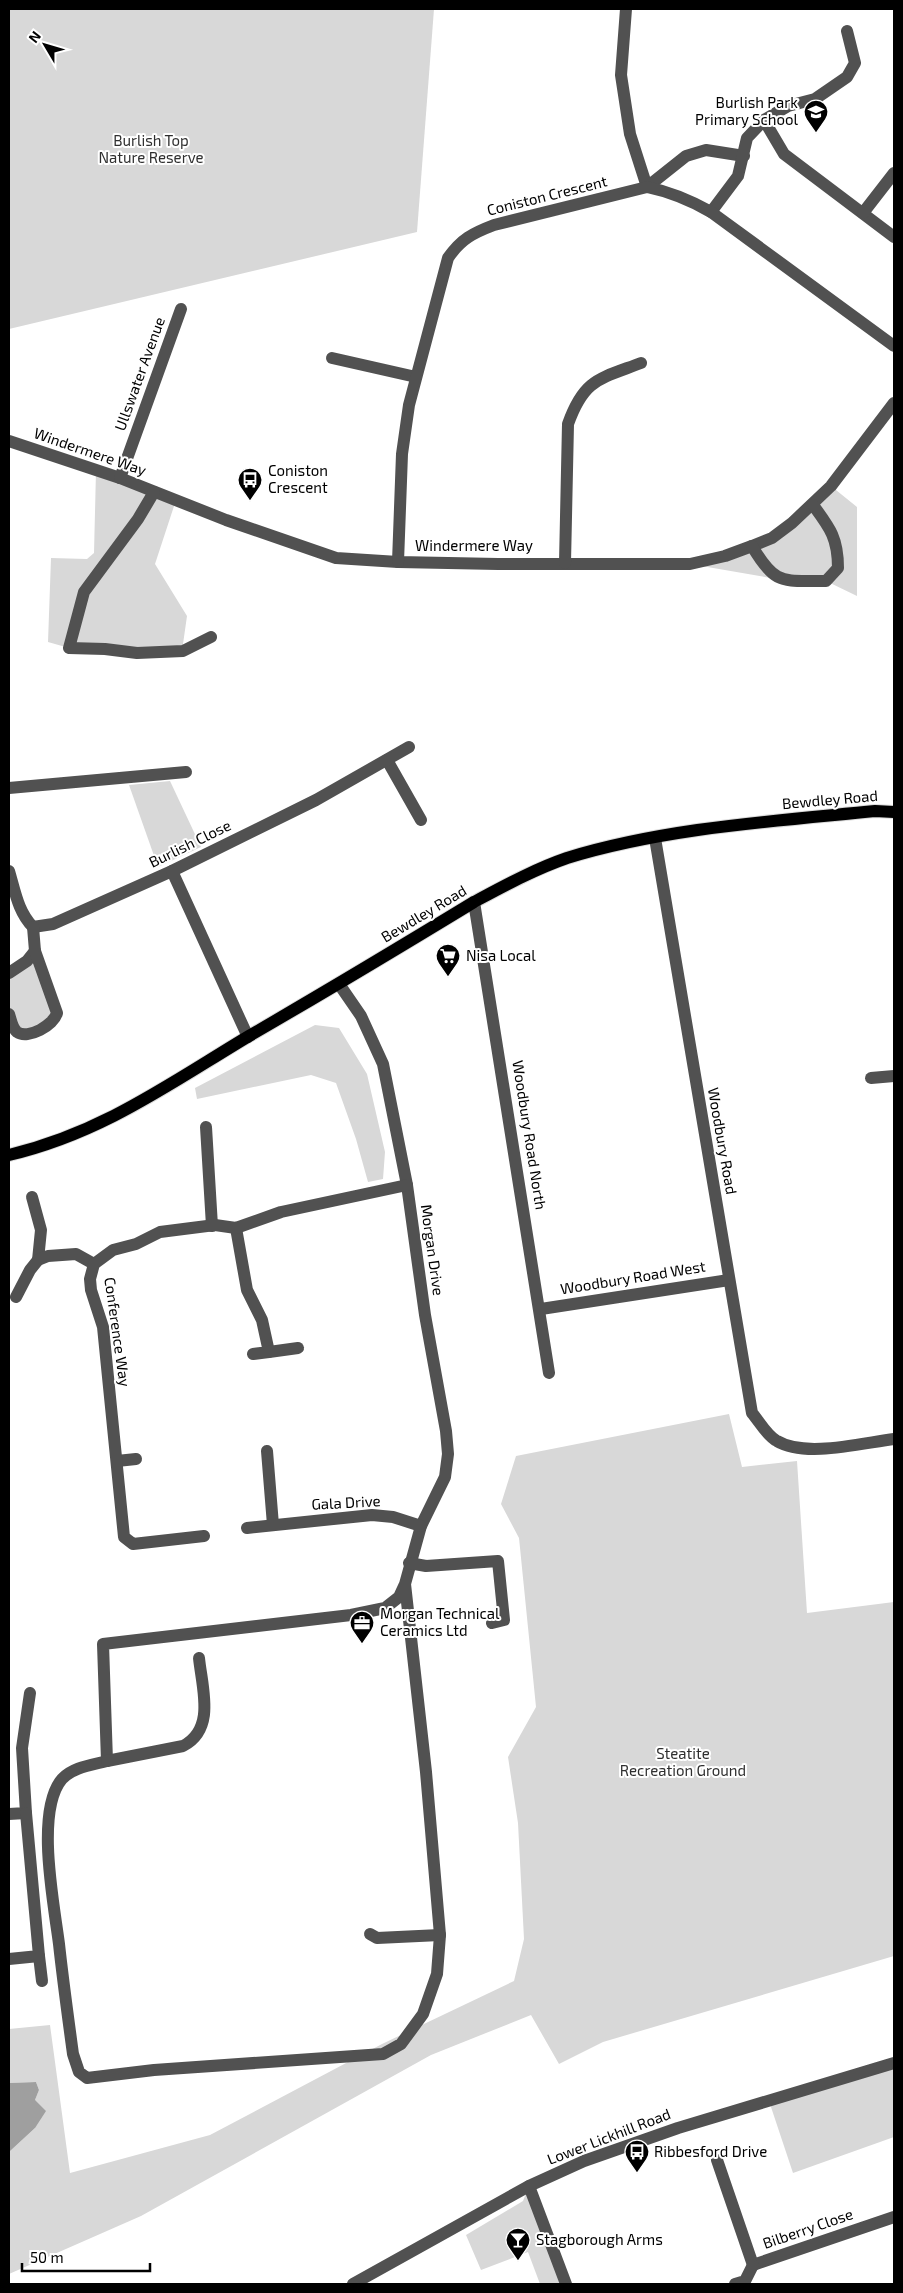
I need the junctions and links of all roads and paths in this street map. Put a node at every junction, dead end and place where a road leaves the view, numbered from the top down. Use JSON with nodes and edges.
{"nodes":[{"id":1,"x":626,"y":9,"type":"edge"},
{"id":2,"x":847,"y":31,"type":"dead end"},
{"id":3,"x":764,"y":120,"type":"junction"},
{"id":4,"x":744,"y":156,"type":"junction"},
{"id":5,"x":894,"y":173,"type":"edge"},
{"id":6,"x":647,"y":187,"type":"junction"},
{"id":7,"x":711,"y":212,"type":"junction"},
{"id":8,"x":863,"y":213,"type":"junction"},
{"id":9,"x":894,"y":237,"type":"edge"},
{"id":10,"x":181,"y":309,"type":"dead end"},
{"id":11,"x":894,"y":346,"type":"edge"},
{"id":12,"x":332,"y":358,"type":"dead end"},
{"id":13,"x":641,"y":363,"type":"dead end"},
{"id":14,"x":416,"y":376,"type":"junction"},
{"id":15,"x":894,"y":403,"type":"edge"},
{"id":16,"x":9,"y":441,"type":"edge"},
{"id":17,"x":120,"y":478,"type":"junction"},
{"id":18,"x":154,"y":492,"type":"junction"},
{"id":19,"x":813,"y":505,"type":"junction"},
{"id":20,"x":752,"y":546,"type":"junction"},
{"id":21,"x":398,"y":562,"type":"junction"},
{"id":22,"x":565,"y":563,"type":"junction"},
{"id":23,"x":211,"y":637,"type":"dead end"},
{"id":24,"x":409,"y":747,"type":"dead end"},
{"id":25,"x":387,"y":760,"type":"junction"},
{"id":26,"x":186,"y":772,"type":"dead end"},
{"id":27,"x":9,"y":788,"type":"edge"},
{"id":28,"x":894,"y":812,"type":"edge"},
{"id":29,"x":421,"y":820,"type":"dead end"},
{"id":30,"x":655,"y":838,"type":"junction"},
{"id":31,"x":9,"y":871,"type":"edge"},
{"id":32,"x":172,"y":871,"type":"junction"},
{"id":33,"x":474,"y":902,"type":"junction"},
{"id":34,"x":34,"y":927,"type":"junction"},
{"id":35,"x":35,"y":952,"type":"junction"},
{"id":36,"x":13,"y":971,"type":"edge"},
{"id":37,"x":43,"y":974,"type":"junction"},
{"id":38,"x":340,"y":984,"type":"junction"},
{"id":39,"x":9,"y":1014,"type":"edge"},
{"id":40,"x":248,"y":1037,"type":"junction"},
{"id":41,"x":894,"y":1076,"type":"edge"},
{"id":42,"x":871,"y":1078,"type":"dead end"},
{"id":43,"x":206,"y":1127,"type":"dead end"},
{"id":44,"x":9,"y":1154,"type":"edge"},
{"id":45,"x":407,"y":1185,"type":"junction"},
{"id":46,"x":32,"y":1197,"type":"dead end"},
{"id":47,"x":212,"y":1226,"type":"junction"},
{"id":48,"x":236,"y":1228,"type":"junction"},
{"id":49,"x":38,"y":1260,"type":"junction"},
{"id":50,"x":94,"y":1264,"type":"junction"},
{"id":51,"x":730,"y":1280,"type":"junction"},
{"id":52,"x":16,"y":1297,"type":"dead end"},
{"id":53,"x":540,"y":1309,"type":"junction"},
{"id":54,"x":298,"y":1348,"type":"dead end"},
{"id":55,"x":269,"y":1352,"type":"junction"},
{"id":56,"x":253,"y":1354,"type":"dead end"},
{"id":57,"x":549,"y":1373,"type":"dead end"},
{"id":58,"x":894,"y":1439,"type":"edge"},
{"id":59,"x":267,"y":1451,"type":"dead end"},
{"id":60,"x":136,"y":1460,"type":"dead end"},
{"id":61,"x":117,"y":1461,"type":"junction"},
{"id":62,"x":273,"y":1525,"type":"junction"},
{"id":63,"x":421,"y":1526,"type":"junction"},
{"id":64,"x":247,"y":1528,"type":"dead end"},
{"id":65,"x":204,"y":1536,"type":"dead end"},
{"id":66,"x":409,"y":1563,"type":"junction"},
{"id":67,"x":405,"y":1584,"type":"junction"},
{"id":68,"x":492,"y":1623,"type":"dead end"},
{"id":69,"x":199,"y":1658,"type":"dead end"},
{"id":70,"x":30,"y":1693,"type":"dead end"},
{"id":71,"x":107,"y":1761,"type":"junction"},
{"id":72,"x":26,"y":1813,"type":"junction"},
{"id":73,"x":9,"y":1814,"type":"edge"},
{"id":74,"x":370,"y":1934,"type":"dead end"},
{"id":75,"x":440,"y":1935,"type":"junction"},
{"id":76,"x":40,"y":1956,"type":"junction"},
{"id":77,"x":9,"y":1959,"type":"edge"},
{"id":78,"x":42,"y":1981,"type":"dead end"},
{"id":79,"x":894,"y":2063,"type":"edge"},
{"id":80,"x":717,"y":2160,"type":"dead end"},
{"id":81,"x":529,"y":2186,"type":"junction"},
{"id":82,"x":894,"y":2217,"type":"edge"},
{"id":83,"x":753,"y":2266,"type":"junction"},
{"id":84,"x":353,"y":2284,"type":"edge"},
{"id":85,"x":566,"y":2284,"type":"edge"},
{"id":86,"x":735,"y":2284,"type":"edge"}],
"edges":[{"from":1,"to":6,"type":"street"},
{"from":2,"to":3,"type":"street"},
{"from":3,"to":4,"type":"street"},
{"from":3,"to":8,"type":"street"},
{"from":4,"to":6,"type":"street"},
{"from":4,"to":7,"type":"street"},
{"from":5,"to":8,"type":"street"},
{"from":6,"to":7,"type":"street","name":"Coniston Crescent"},
{"from":6,"to":14,"type":"street","name":"Coniston Crescent"},
{"from":7,"to":11,"type":"street","name":"Coniston Crescent"},
{"from":8,"to":9,"type":"street"},
{"from":10,"to":17,"type":"street","name":"Ullswater Avenue"},
{"from":12,"to":14,"type":"street"},
{"from":13,"to":22,"type":"street"},
{"from":14,"to":21,"type":"street","name":"Coniston Crescent"},
{"from":15,"to":19,"type":"street","name":"Windermere Way"},
{"from":16,"to":17,"type":"street","name":"Windermere Way"},
{"from":17,"to":18,"type":"street","name":"Windermere Way"},
{"from":18,"to":21,"type":"street","name":"Windermere Way"},
{"from":18,"to":23,"type":"street"},
{"from":19,"to":20,"type":"street","name":"Windermere Way"},
{"from":19,"to":20,"type":"street"},
{"from":20,"to":22,"type":"street","name":"Windermere Way"},
{"from":21,"to":22,"type":"street","name":"Windermere Way"},
{"from":24,"to":25,"type":"street","name":"Burlish Close"},
{"from":25,"to":29,"type":"street"},
{"from":25,"to":32,"type":"street","name":"Burlish Close"},
{"from":26,"to":27,"type":"street"},
{"from":28,"to":30,"type":"main road","name":"Bewdley Road"},
{"from":30,"to":33,"type":"main road","name":"Bewdley Road"},
{"from":30,"to":51,"type":"street","name":"Woodbury Road"},
{"from":31,"to":34,"type":"street"},
{"from":32,"to":34,"type":"street","name":"Burlish Close"},
{"from":32,"to":40,"type":"street"},
{"from":33,"to":38,"type":"main road","name":"Bewdley Road"},
{"from":33,"to":53,"type":"street","name":"Woodbury Road North"},
{"from":34,"to":35,"type":"street"},
{"from":35,"to":36,"type":"street"},
{"from":35,"to":37,"type":"street"},
{"from":36,"to":37,"type":"street"},
{"from":37,"to":39,"type":"street"},
{"from":38,"to":40,"type":"main road","name":"Bewdley Road"},
{"from":38,"to":45,"type":"street","name":"Morgan Drive"},
{"from":40,"to":44,"type":"main road","name":"Bewdley Road"},
{"from":41,"to":42,"type":"street"},
{"from":43,"to":47,"type":"street"},
{"from":45,"to":48,"type":"street","name":"Conference Way"},
{"from":45,"to":63,"type":"street","name":"Morgan Drive"},
{"from":46,"to":49,"type":"street"},
{"from":47,"to":48,"type":"street","name":"Conference Way"},
{"from":47,"to":50,"type":"street","name":"Conference Way"},
{"from":48,"to":55,"type":"street"},
{"from":49,"to":50,"type":"street"},
{"from":49,"to":52,"type":"street"},
{"from":50,"to":61,"type":"street","name":"Conference Way"},
{"from":51,"to":53,"type":"street","name":"Woodbury Road West"},
{"from":51,"to":58,"type":"street","name":"Woodbury Road"},
{"from":53,"to":57,"type":"street","name":"Woodbury Road North"},
{"from":54,"to":55,"type":"street"},
{"from":55,"to":56,"type":"street"},
{"from":59,"to":62,"type":"street"},
{"from":60,"to":61,"type":"street"},
{"from":61,"to":65,"type":"street","name":"Conference Way"},
{"from":62,"to":63,"type":"street","name":"Gala Drive"},
{"from":62,"to":64,"type":"street","name":"Gala Drive"},
{"from":63,"to":66,"type":"street","name":"Morgan Drive"},
{"from":66,"to":67,"type":"street","name":"Morgan Drive"},
{"from":66,"to":68,"type":"street"},
{"from":67,"to":71,"type":"street"},
{"from":67,"to":75,"type":"street"},
{"from":69,"to":71,"type":"street"},
{"from":70,"to":72,"type":"street"},
{"from":71,"to":75,"type":"street"},
{"from":72,"to":73,"type":"street"},
{"from":72,"to":76,"type":"street"},
{"from":74,"to":75,"type":"street"},
{"from":76,"to":77,"type":"street"},
{"from":76,"to":78,"type":"street"},
{"from":79,"to":81,"type":"street","name":"Lower Lickhill Road"},
{"from":80,"to":83,"type":"street","name":"Bilberry Close"},
{"from":81,"to":84,"type":"street","name":"Lower Lickhill Road"},
{"from":81,"to":85,"type":"street"},
{"from":82,"to":83,"type":"street","name":"Bilberry Close"},
{"from":83,"to":86,"type":"street"}]}
